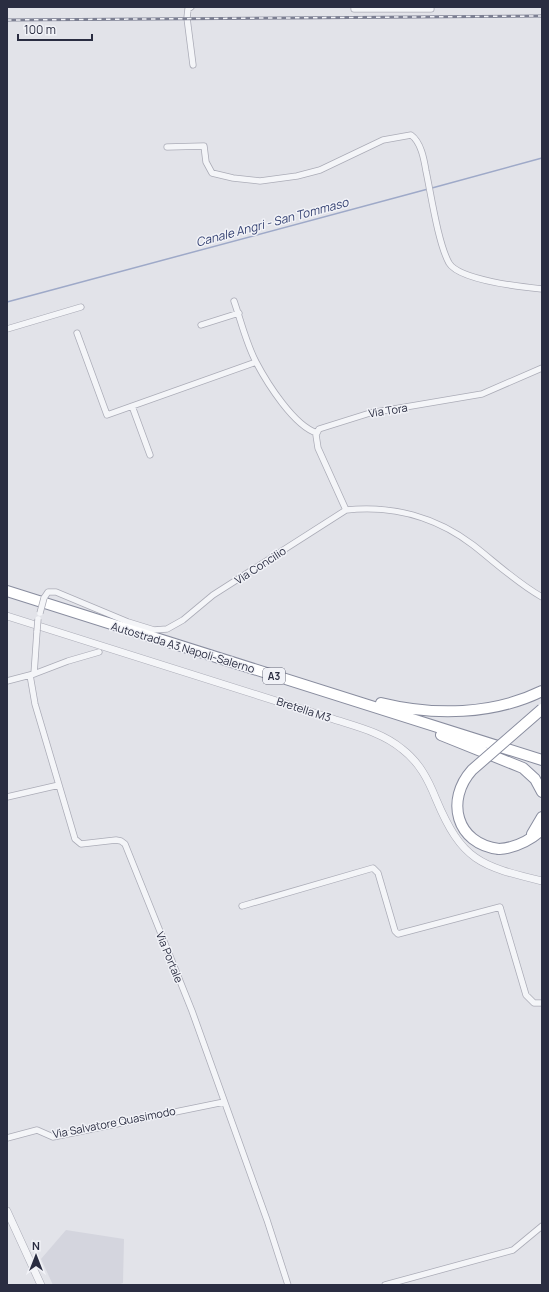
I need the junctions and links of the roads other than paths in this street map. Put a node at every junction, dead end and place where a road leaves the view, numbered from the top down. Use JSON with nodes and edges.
{"nodes":[{"id":1,"x":191,"y":7,"type":"edge"},
{"id":2,"x":354,"y":7,"type":"edge"},
{"id":3,"x":431,"y":9,"type":"dead end"},
{"id":4,"x":193,"y":64,"type":"dead end"},
{"id":5,"x":167,"y":147,"type":"dead end"},
{"id":6,"x":542,"y":289,"type":"edge"},
{"id":7,"x":234,"y":301,"type":"dead end"},
{"id":8,"x":81,"y":307,"type":"dead end"},
{"id":9,"x":238,"y":314,"type":"junction"},
{"id":10,"x":201,"y":325,"type":"dead end"},
{"id":11,"x":7,"y":328,"type":"edge"},
{"id":12,"x":77,"y":333,"type":"dead end"},
{"id":13,"x":256,"y":362,"type":"junction"},
{"id":14,"x":542,"y":368,"type":"edge"},
{"id":15,"x":132,"y":406,"type":"junction"},
{"id":16,"x":317,"y":433,"type":"junction"},
{"id":17,"x":150,"y":455,"type":"dead end"},
{"id":18,"x":346,"y":510,"type":"junction"},
{"id":19,"x":7,"y":591,"type":"edge"},
{"id":20,"x":542,"y":597,"type":"edge"},
{"id":21,"x":7,"y":598,"type":"edge"},
{"id":22,"x":7,"y":616,"type":"edge"},
{"id":23,"x":99,"y":652,"type":"dead end"},
{"id":24,"x":32,"y":675,"type":"junction"},
{"id":25,"x":280,"y":677,"type":"junction"},
{"id":26,"x":7,"y":681,"type":"edge"},
{"id":27,"x":542,"y":691,"type":"edge"},
{"id":28,"x":542,"y":709,"type":"edge"},
{"id":29,"x":441,"y":735,"type":"junction"},
{"id":30,"x":542,"y":760,"type":"edge"},
{"id":31,"x":542,"y":767,"type":"edge"},
{"id":32,"x":59,"y":785,"type":"junction"},
{"id":33,"x":542,"y":792,"type":"edge"},
{"id":34,"x":7,"y":797,"type":"edge"},
{"id":35,"x":542,"y":817,"type":"edge"},
{"id":36,"x":542,"y":830,"type":"edge"},
{"id":37,"x":525,"y":842,"type":"junction"},
{"id":38,"x":542,"y":881,"type":"edge"},
{"id":39,"x":242,"y":906,"type":"dead end"},
{"id":40,"x":542,"y":1003,"type":"edge"},
{"id":41,"x":224,"y":1102,"type":"junction"},
{"id":42,"x":7,"y":1138,"type":"edge"},
{"id":43,"x":7,"y":1211,"type":"edge"},
{"id":44,"x":542,"y":1226,"type":"edge"},
{"id":45,"x":40,"y":1285,"type":"edge"},
{"id":46,"x":288,"y":1285,"type":"edge"},
{"id":47,"x":385,"y":1285,"type":"edge"}],
"edges":[{"from":1,"to":4,"type":"street"},
{"from":2,"to":3,"type":"street"},
{"from":5,"to":6,"type":"street"},
{"from":7,"to":9,"type":"street"},
{"from":8,"to":11,"type":"street"},
{"from":9,"to":10,"type":"street"},
{"from":9,"to":13,"type":"street"},
{"from":12,"to":15,"type":"street"},
{"from":13,"to":15,"type":"street"},
{"from":13,"to":16,"type":"street"},
{"from":14,"to":16,"type":"street","name":"Via Tora"},
{"from":15,"to":17,"type":"street"},
{"from":16,"to":18,"type":"street"},
{"from":18,"to":20,"type":"street"},
{"from":18,"to":24,"type":"street","name":"Via Concilio","bridge":true},
{"from":19,"to":25,"type":"highway","name":"Autostrada A3 Napoli-Salerno","number":"A3"},
{"from":21,"to":29,"type":"highway","name":"Autostrada A3 Napoli-Salerno","number":"A3"},
{"from":22,"to":38,"type":"street","name":"Bretella M3"},
{"from":23,"to":24,"type":"street"},
{"from":24,"to":26,"type":"street"},
{"from":24,"to":32,"type":"street","name":"Via Portale"},
{"from":25,"to":27,"type":"highway","number":"A3"},
{"from":25,"to":30,"type":"highway","name":"Autostrada A3 Napoli-Salerno","number":"A3"},
{"from":28,"to":37,"type":"highway","bridge":true},
{"from":29,"to":31,"type":"highway","name":"Autostrada A3 Napoli-Salerno","number":"A3"},
{"from":29,"to":33,"type":"highway","number":"A3"},
{"from":32,"to":34,"type":"street"},
{"from":32,"to":41,"type":"street","name":"Via Portale"},
{"from":35,"to":37,"type":"highway"},
{"from":36,"to":37,"type":"highway"},
{"from":39,"to":40,"type":"street"},
{"from":41,"to":42,"type":"street","name":"Via Salvatore Quasimodo"},
{"from":41,"to":46,"type":"street","name":"Via Portale"},
{"from":43,"to":45,"type":"street"},
{"from":44,"to":47,"type":"street"}]}
